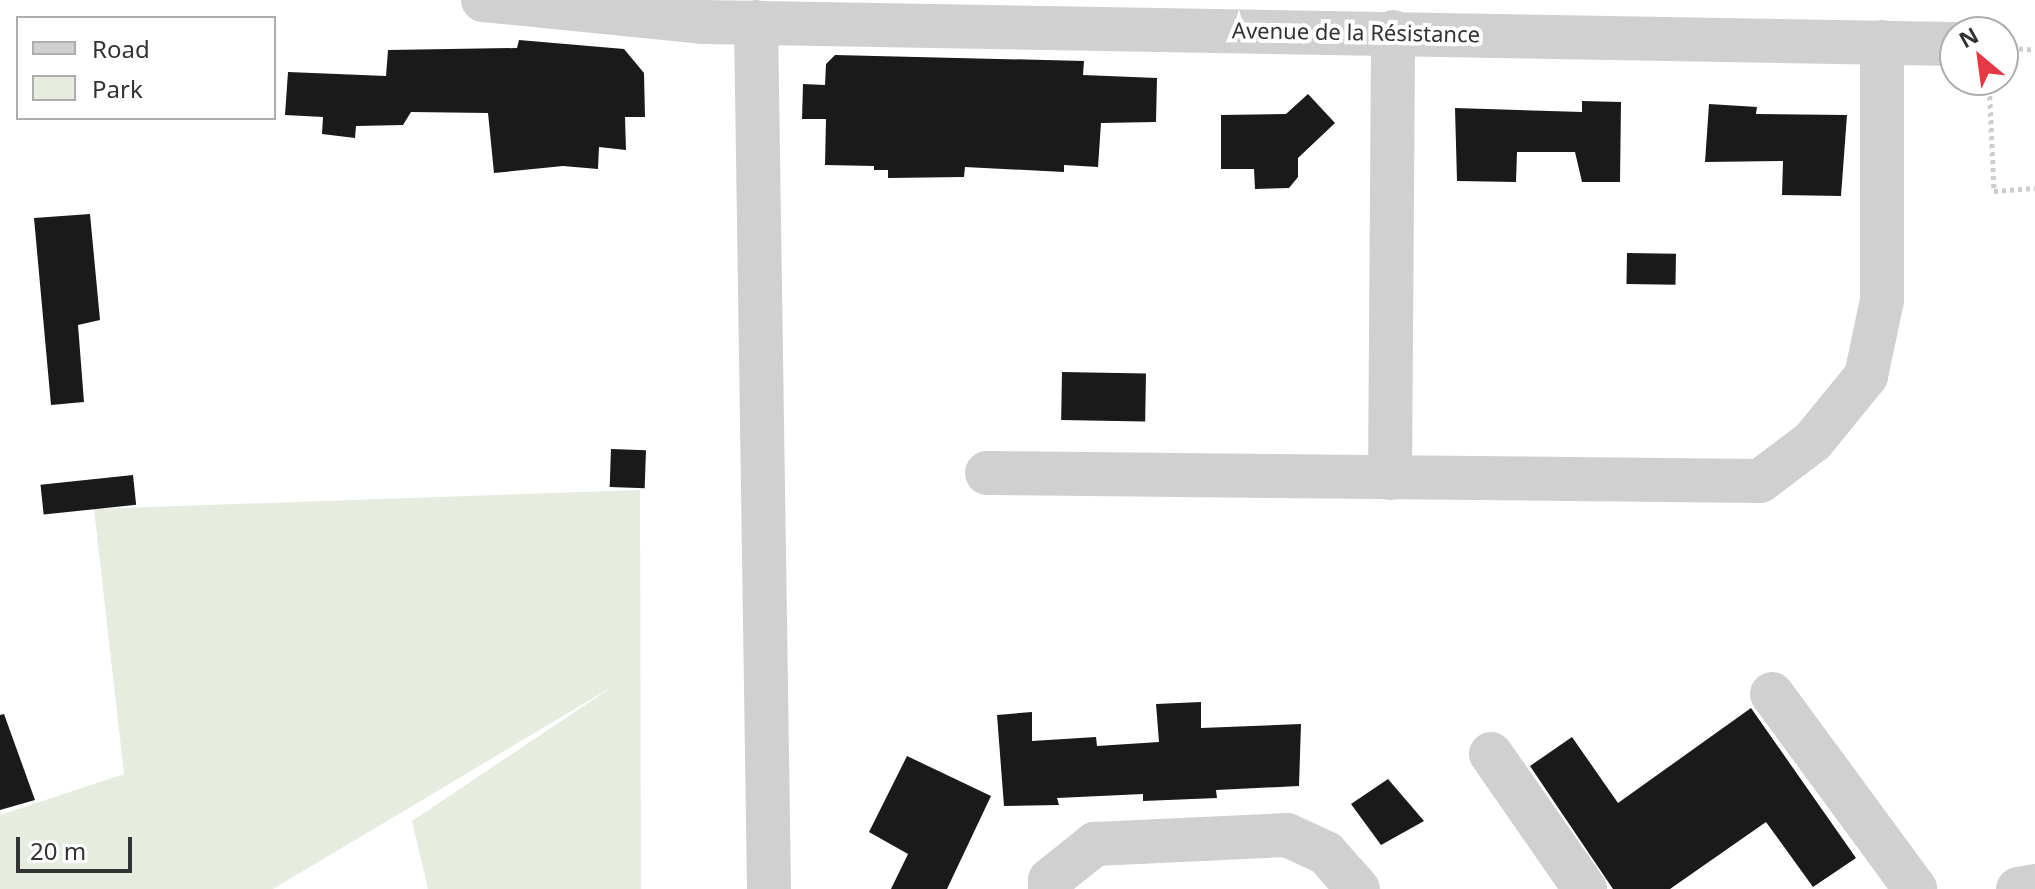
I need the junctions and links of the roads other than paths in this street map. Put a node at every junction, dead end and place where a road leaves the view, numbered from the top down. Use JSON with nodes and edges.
{"nodes":[{"id":1,"x":483,"y":0,"type":"edge"},
{"id":2,"x":702,"y":11,"type":"edge"},
{"id":3,"x":756,"y":22,"type":"junction"},
{"id":4,"x":1393,"y":32,"type":"junction"},
{"id":5,"x":1882,"y":42,"type":"junction"},
{"id":6,"x":1939,"y":44,"type":"edge"},
{"id":7,"x":987,"y":473,"type":"dead end"},
{"id":8,"x":1390,"y":478,"type":"junction"},
{"id":9,"x":1772,"y":694,"type":"dead end"},
{"id":10,"x":1491,"y":754,"type":"dead end"},
{"id":11,"x":2035,"y":886,"type":"edge"},
{"id":12,"x":769,"y":889,"type":"edge"},
{"id":13,"x":1050,"y":889,"type":"edge"},
{"id":14,"x":1358,"y":889,"type":"edge"},
{"id":15,"x":1585,"y":889,"type":"edge"},
{"id":16,"x":1915,"y":889,"type":"edge"},
{"id":17,"x":2018,"y":889,"type":"edge"}],
"edges":[{"from":1,"to":2,"type":"street","name":"Avenue de la Résistance"},
{"from":2,"to":3,"type":"street","name":"Avenue de la Résistance"},
{"from":3,"to":4,"type":"street","name":"Avenue de la Résistance"},
{"from":3,"to":12,"type":"street"},
{"from":4,"to":5,"type":"street","name":"Avenue de la Résistance"},
{"from":4,"to":8,"type":"street"},
{"from":5,"to":6,"type":"street","name":"Avenue de la Résistance"},
{"from":5,"to":8,"type":"street"},
{"from":7,"to":8,"type":"street"},
{"from":9,"to":16,"type":"street"},
{"from":10,"to":15,"type":"street"},
{"from":11,"to":17,"type":"street"},
{"from":13,"to":14,"type":"street"}]}
